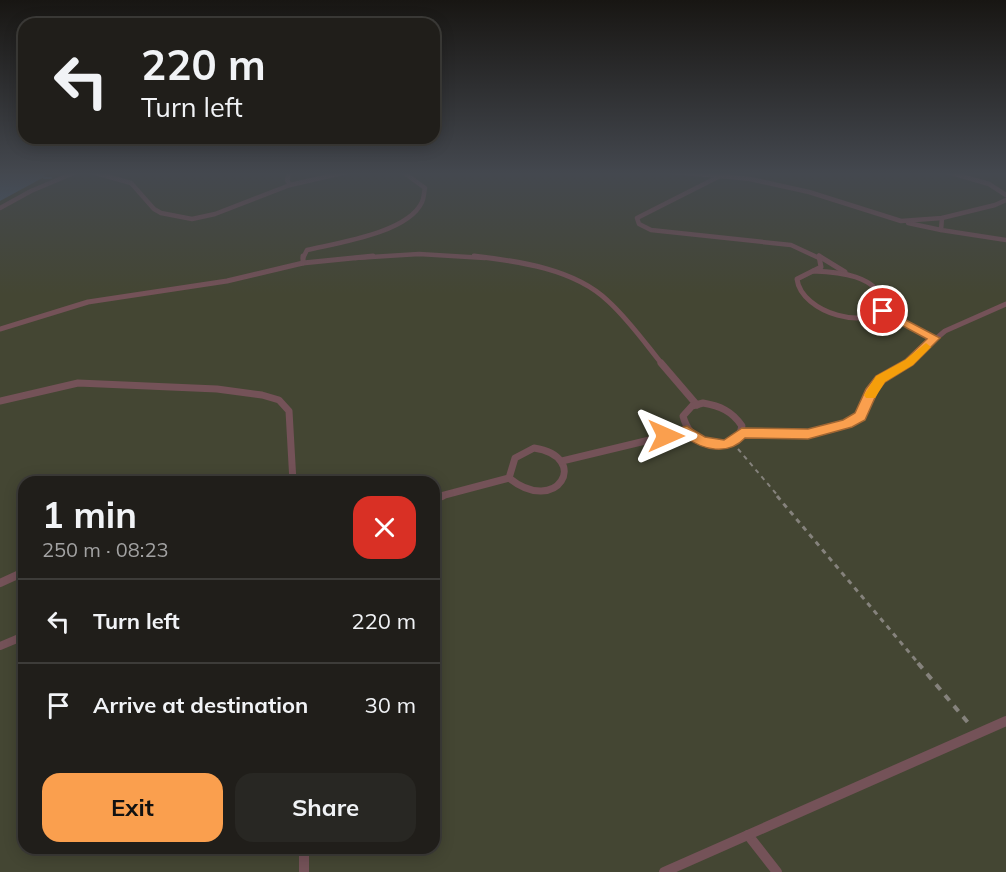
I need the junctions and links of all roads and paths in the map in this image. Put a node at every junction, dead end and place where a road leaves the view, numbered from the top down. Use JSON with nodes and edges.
{"nodes":[{"id":1,"x":164,"y":213,"type":"edge"},
{"id":2,"x":218,"y":213,"type":"edge"},
{"id":3,"x":412,"y":213,"type":"edge"},
{"id":4,"x":644,"y":213,"type":"edge"},
{"id":5,"x":875,"y":213,"type":"edge"},
{"id":6,"x":963,"y":213,"type":"edge"},
{"id":7,"x":942,"y":218,"type":"junction"},
{"id":8,"x":901,"y":221,"type":"junction"},
{"id":9,"x":941,"y":230,"type":"junction"},
{"id":10,"x":1006,"y":240,"type":"edge"},
{"id":11,"x":819,"y":256,"type":"junction"},
{"id":12,"x":303,"y":263,"type":"junction"},
{"id":13,"x":813,"y":271,"type":"junction"},
{"id":14,"x":852,"y":276,"type":"junction"},
{"id":15,"x":1006,"y":304,"type":"edge"},
{"id":16,"x":883,"y":311,"type":"junction"},
{"id":17,"x":0,"y":329,"type":"edge"},
{"id":18,"x":934,"y":338,"type":"junction"},
{"id":19,"x":0,"y":400,"type":"edge"},
{"id":20,"x":697,"y":405,"type":"junction"},
{"id":21,"x":687,"y":431,"type":"junction"},
{"id":22,"x":742,"y":433,"type":"junction"},
{"id":23,"x":733,"y":442,"type":"junction"},
{"id":24,"x":562,"y":461,"type":"junction"},
{"id":25,"x":293,"y":476,"type":"edge"},
{"id":26,"x":509,"y":478,"type":"junction"},
{"id":27,"x":440,"y":496,"type":"edge"},
{"id":28,"x":18,"y":575,"type":"edge"},
{"id":29,"x":0,"y":583,"type":"edge"},
{"id":30,"x":18,"y":638,"type":"edge"},
{"id":31,"x":0,"y":646,"type":"edge"},
{"id":32,"x":1006,"y":721,"type":"edge"},
{"id":33,"x":978,"y":734,"type":"junction"},
{"id":34,"x":748,"y":835,"type":"junction"},
{"id":35,"x":304,"y":854,"type":"edge"},
{"id":36,"x":304,"y":872,"type":"edge"},
{"id":37,"x":664,"y":872,"type":"edge"},
{"id":38,"x":777,"y":872,"type":"edge"}],
"edges":[{"from":1,"to":2,"type":"lane"},
{"from":3,"to":12,"type":"lane"},
{"from":4,"to":11,"type":"lane"},
{"from":5,"to":8,"type":"lane"},
{"from":6,"to":7,"type":"lane"},
{"from":7,"to":8,"type":"lane"},
{"from":7,"to":9,"type":"lane"},
{"from":8,"to":9,"type":"lane"},
{"from":9,"to":10,"type":"lane"},
{"from":11,"to":13,"type":"lane"},
{"from":11,"to":14,"type":"lane"},
{"from":12,"to":17,"type":"lane"},
{"from":12,"to":20,"type":"lane"},
{"from":13,"to":14,"type":"lane"},
{"from":13,"to":16,"type":"lane"},
{"from":14,"to":16,"type":"lane"},
{"from":15,"to":18,"type":"lane"},
{"from":16,"to":18,"type":"lane"},
{"from":18,"to":22,"type":"lane"},
{"from":19,"to":25,"type":"lane"},
{"from":20,"to":21,"type":"lane"},
{"from":20,"to":22,"type":"lane"},
{"from":21,"to":23,"type":"lane"},
{"from":21,"to":24,"type":"lane"},
{"from":22,"to":23,"type":"lane"},
{"from":23,"to":33,"type":"path"},
{"from":24,"to":26,"type":"lane"},
{"from":24,"to":26,"type":"lane"},
{"from":26,"to":27,"type":"lane"},
{"from":28,"to":29,"type":"lane"},
{"from":30,"to":31,"type":"lane"},
{"from":32,"to":33,"type":"lane"},
{"from":33,"to":34,"type":"lane"},
{"from":34,"to":37,"type":"lane"},
{"from":34,"to":38,"type":"lane"},
{"from":35,"to":36,"type":"lane"}]}
